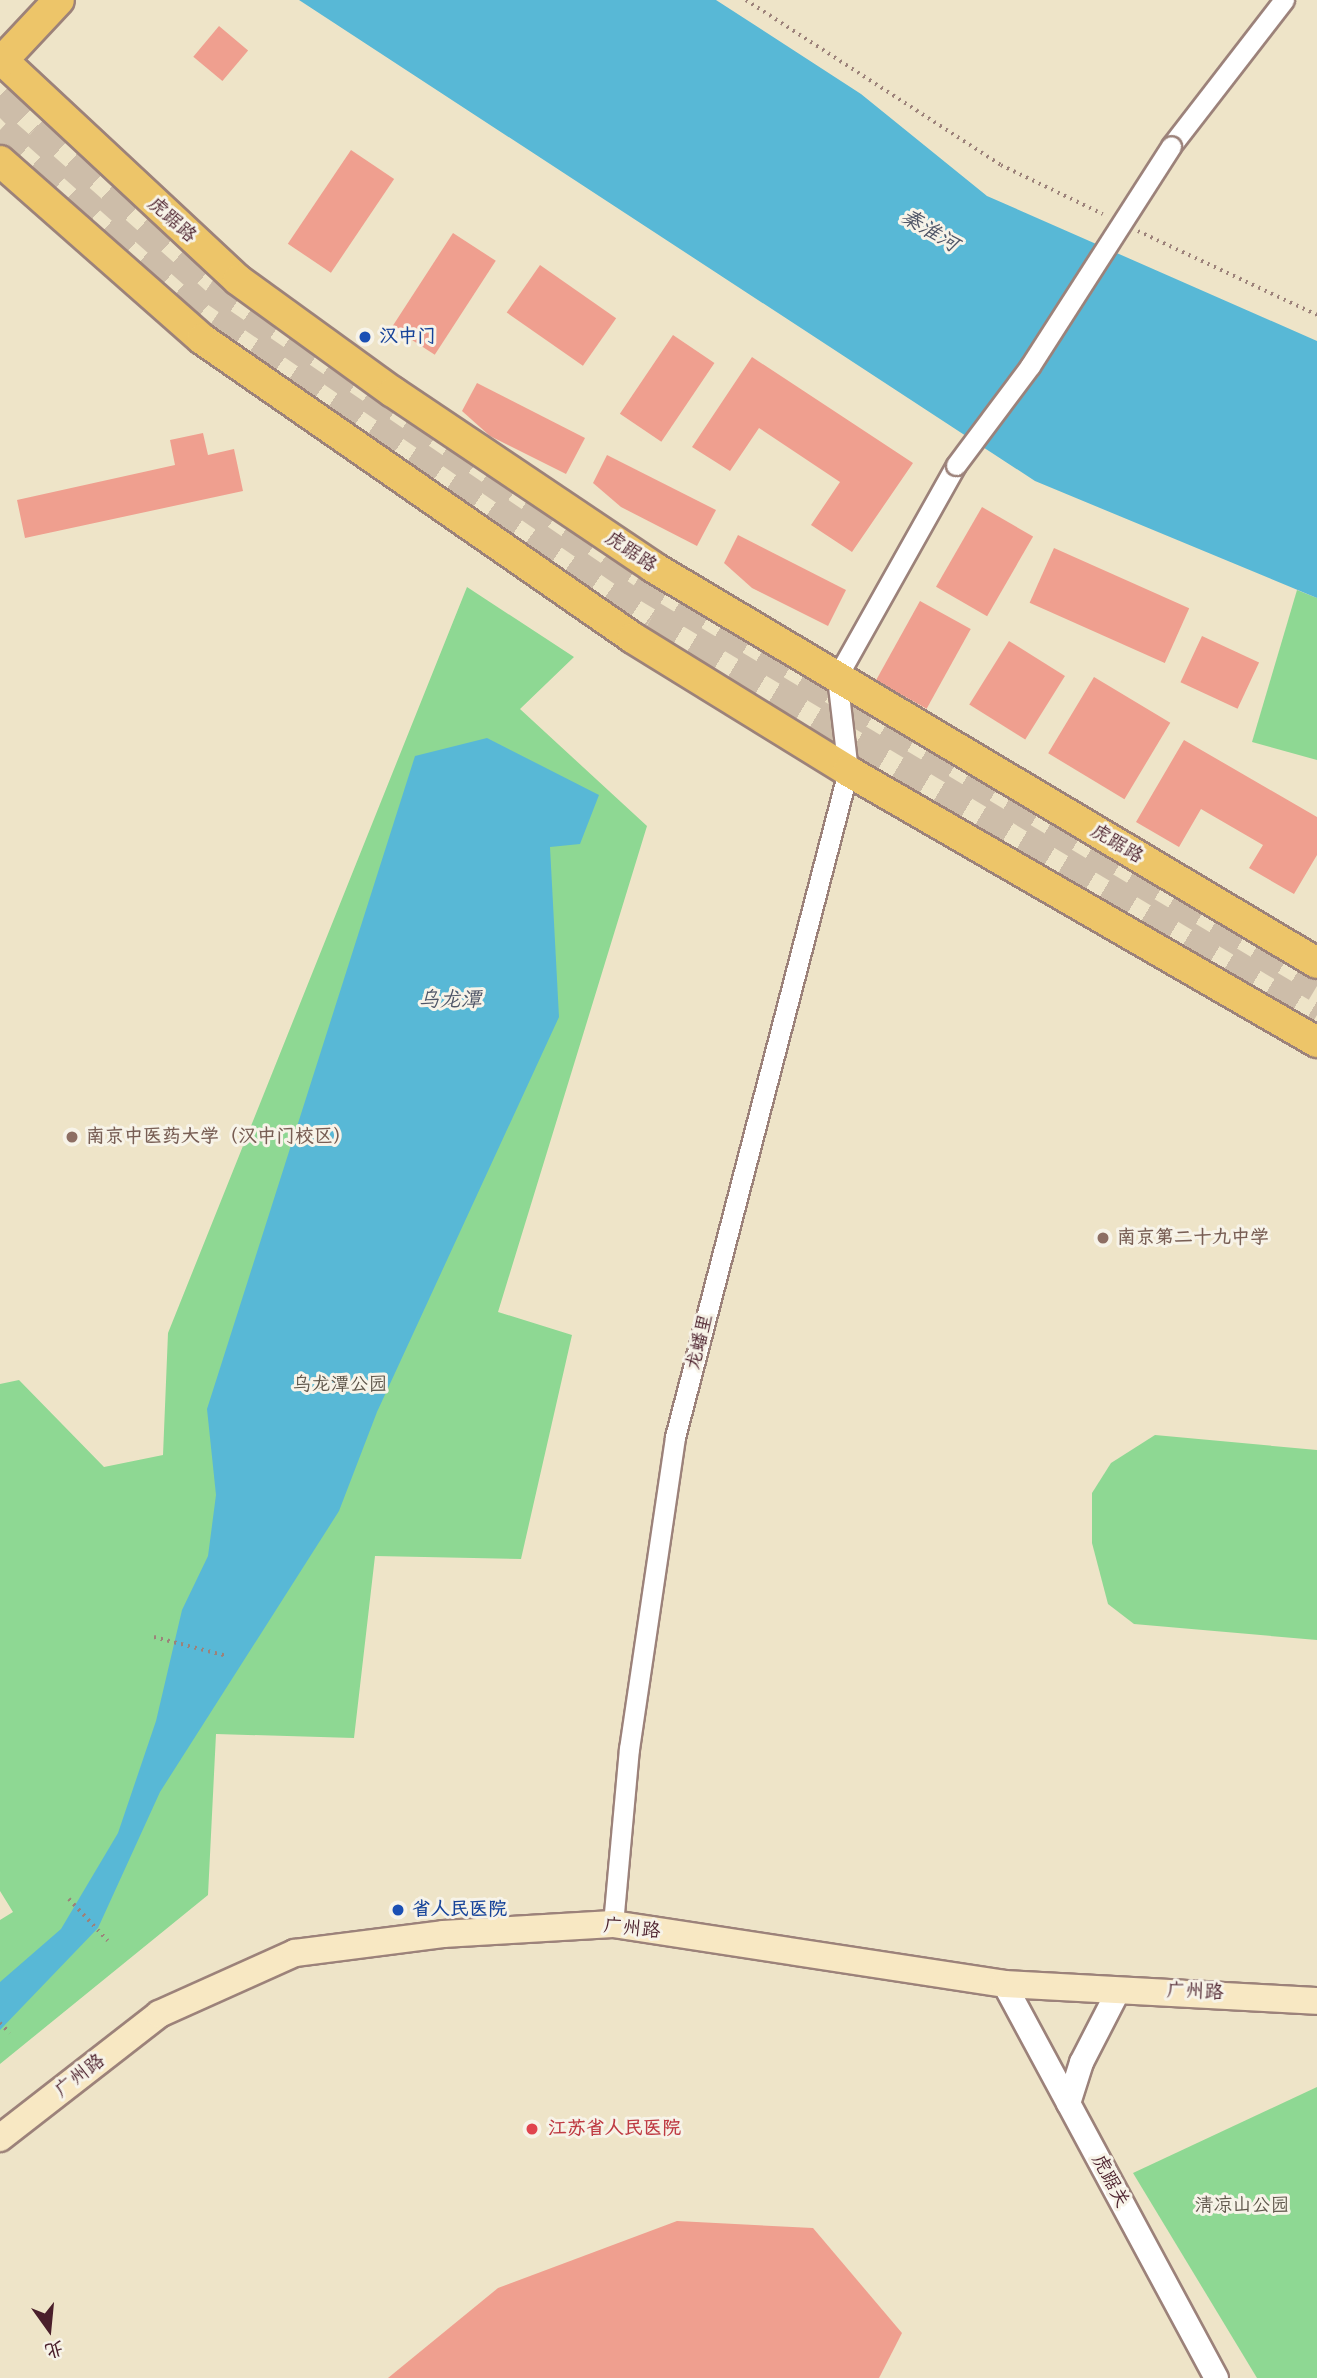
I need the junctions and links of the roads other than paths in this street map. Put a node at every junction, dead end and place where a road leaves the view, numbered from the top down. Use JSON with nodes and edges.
{"nodes":[{"id":1,"x":1284,"y":0,"type":"edge"},
{"id":2,"x":56,"y":3,"type":"edge"},
{"id":3,"x":1,"y":61,"type":"edge"},
{"id":4,"x":0,"y":161,"type":"edge"},
{"id":5,"x":837,"y":677,"type":"junction"},
{"id":6,"x":849,"y":771,"type":"junction"},
{"id":7,"x":1317,"y":963,"type":"edge"},
{"id":8,"x":1317,"y":1042,"type":"edge"},
{"id":9,"x":613,"y":1924,"type":"junction"},
{"id":10,"x":1004,"y":1984,"type":"junction"},
{"id":11,"x":1118,"y":1990,"type":"junction"},
{"id":12,"x":1317,"y":2001,"type":"edge"},
{"id":13,"x":1068,"y":2103,"type":"junction"},
{"id":14,"x":0,"y":2138,"type":"edge"},
{"id":15,"x":1216,"y":2378,"type":"edge"}],
"edges":[{"from":1,"to":5,"type":"street","bridge":true},
{"from":2,"to":3,"type":"main road"},
{"from":3,"to":5,"type":"main road","name":"虎踞路"},
{"from":4,"to":6,"type":"main road"},
{"from":5,"to":6,"type":"street"},
{"from":5,"to":7,"type":"main road","name":"虎踞路"},
{"from":6,"to":8,"type":"main road"},
{"from":6,"to":9,"type":"street","name":"龙蟠里"},
{"from":9,"to":10,"type":"main road","name":"广州路"},
{"from":9,"to":14,"type":"main road","name":"广州路"},
{"from":10,"to":11,"type":"main road","name":"广州路"},
{"from":10,"to":13,"type":"street","name":"虎踞关"},
{"from":11,"to":12,"type":"main road","name":"广州路"},
{"from":11,"to":13,"type":"street"},
{"from":13,"to":15,"type":"street","name":"虎踞关"}]}
